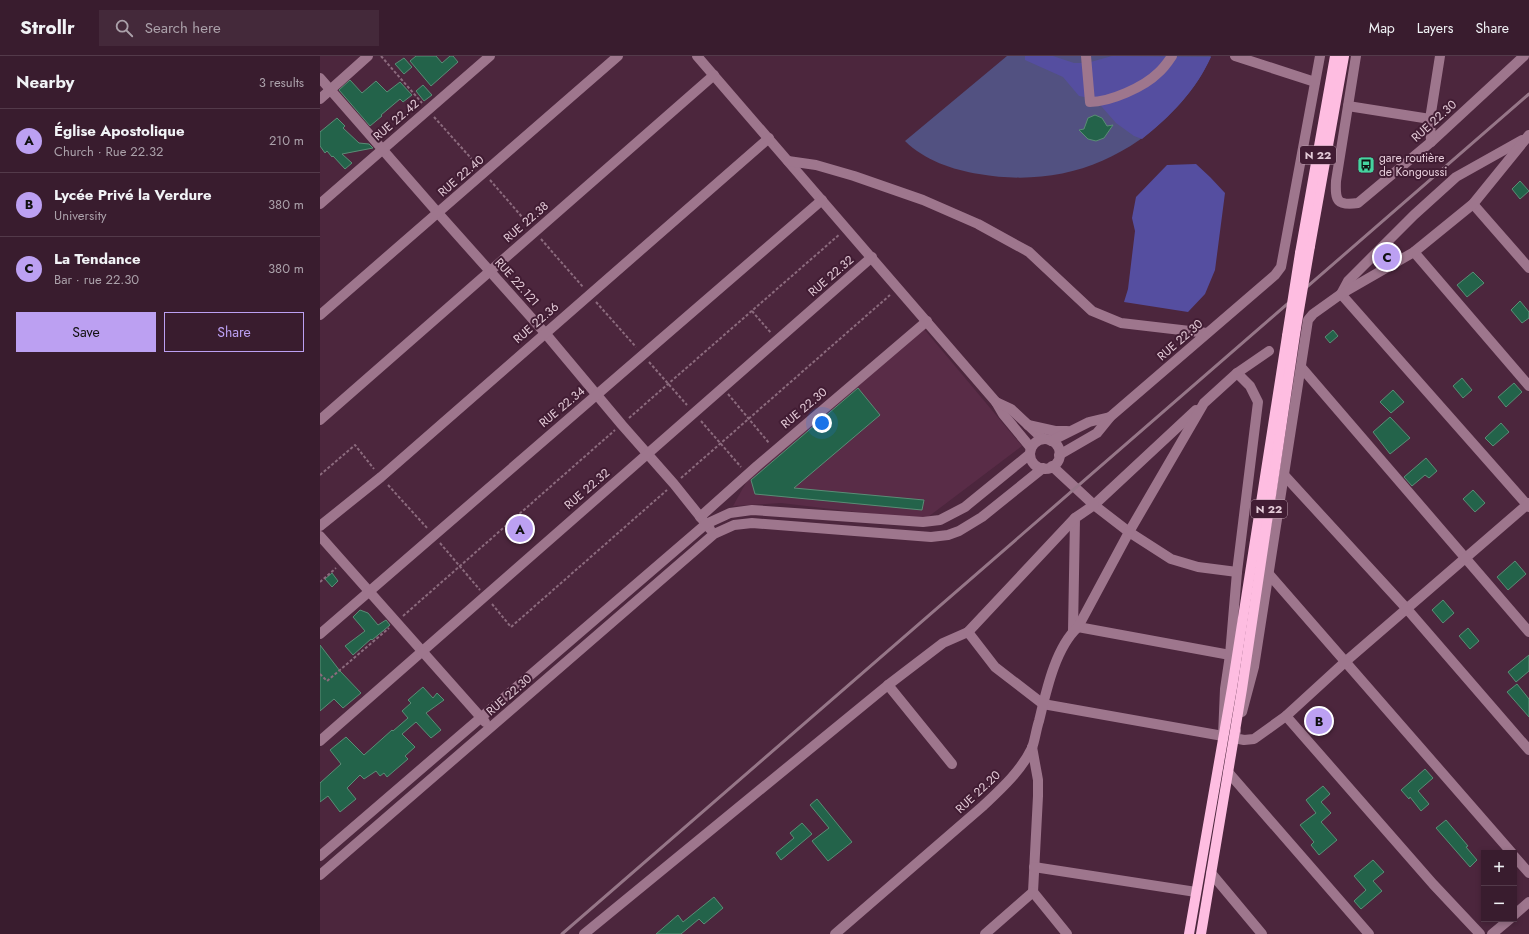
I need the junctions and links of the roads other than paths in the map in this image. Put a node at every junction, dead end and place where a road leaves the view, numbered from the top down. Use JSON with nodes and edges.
{"nodes":[{"id":1,"x":368,"y":56,"type":"edge"},
{"id":2,"x":490,"y":56,"type":"edge"},
{"id":3,"x":618,"y":56,"type":"edge"},
{"id":4,"x":697,"y":56,"type":"edge"},
{"id":5,"x":1086,"y":56,"type":"edge"},
{"id":6,"x":1172,"y":56,"type":"edge"},
{"id":7,"x":1235,"y":56,"type":"edge"},
{"id":8,"x":1320,"y":56,"type":"edge"},
{"id":9,"x":1335,"y":56,"type":"edge"},
{"id":10,"x":1344,"y":56,"type":"edge"},
{"id":11,"x":1356,"y":56,"type":"edge"},
{"id":12,"x":1440,"y":56,"type":"edge"},
{"id":13,"x":1524,"y":56,"type":"edge"},
{"id":14,"x":714,"y":75,"type":"junction"},
{"id":15,"x":320,"y":78,"type":"edge"},
{"id":16,"x":1315,"y":82,"type":"junction"},
{"id":17,"x":330,"y":90,"type":"junction"},
{"id":18,"x":320,"y":98,"type":"edge"},
{"id":19,"x":1348,"y":106,"type":"junction"},
{"id":20,"x":1430,"y":119,"type":"junction"},
{"id":21,"x":1529,"y":137,"type":"edge"},
{"id":22,"x":769,"y":138,"type":"junction"},
{"id":23,"x":1431,"y":142,"type":"junction"},
{"id":24,"x":382,"y":149,"type":"junction"},
{"id":25,"x":788,"y":161,"type":"junction"},
{"id":26,"x":822,"y":200,"type":"junction"},
{"id":27,"x":320,"y":204,"type":"edge"},
{"id":28,"x":1473,"y":204,"type":"junction"},
{"id":29,"x":438,"y":213,"type":"junction"},
{"id":30,"x":1414,"y":252,"type":"junction"},
{"id":31,"x":872,"y":257,"type":"junction"},
{"id":32,"x":1529,"y":268,"type":"edge"},
{"id":33,"x":490,"y":272,"type":"junction"},
{"id":34,"x":1341,"y":294,"type":"junction"},
{"id":35,"x":320,"y":315,"type":"edge"},
{"id":36,"x":927,"y":321,"type":"junction"},
{"id":37,"x":545,"y":333,"type":"junction"},
{"id":38,"x":1207,"y":333,"type":"junction"},
{"id":39,"x":1269,"y":351,"type":"dead end"},
{"id":40,"x":1301,"y":367,"type":"junction"},
{"id":41,"x":1236,"y":373,"type":"junction"},
{"id":42,"x":1529,"y":386,"type":"edge"},
{"id":43,"x":597,"y":394,"type":"junction"},
{"id":44,"x":996,"y":402,"type":"junction"},
{"id":45,"x":1204,"y":403,"type":"junction"},
{"id":46,"x":1110,"y":418,"type":"junction"},
{"id":47,"x":320,"y":420,"type":"edge"},
{"id":48,"x":1028,"y":426,"type":"junction"},
{"id":49,"x":1071,"y":431,"type":"junction"},
{"id":50,"x":1047,"y":440,"type":"junction"},
{"id":51,"x":1031,"y":451,"type":"junction"},
{"id":52,"x":648,"y":454,"type":"junction"},
{"id":53,"x":1060,"y":455,"type":"junction"},
{"id":54,"x":1048,"y":467,"type":"junction"},
{"id":55,"x":1284,"y":475,"type":"junction"},
{"id":56,"x":1528,"y":505,"type":"edge"},
{"id":57,"x":1094,"y":506,"type":"junction"},
{"id":58,"x":1075,"y":518,"type":"junction"},
{"id":59,"x":703,"y":520,"type":"junction"},
{"id":60,"x":320,"y":526,"type":"edge"},
{"id":61,"x":1129,"y":532,"type":"junction"},
{"id":62,"x":714,"y":534,"type":"junction"},
{"id":63,"x":320,"y":536,"type":"edge"},
{"id":64,"x":1466,"y":559,"type":"junction"},
{"id":65,"x":1237,"y":572,"type":"junction"},
{"id":66,"x":1268,"y":573,"type":"junction"},
{"id":67,"x":368,"y":591,"type":"junction"},
{"id":68,"x":1406,"y":609,"type":"junction"},
{"id":69,"x":1076,"y":629,"type":"junction"},
{"id":70,"x":968,"y":632,"type":"junction"},
{"id":71,"x":1529,"y":632,"type":"edge"},
{"id":72,"x":320,"y":634,"type":"edge"},
{"id":73,"x":423,"y":651,"type":"junction"},
{"id":74,"x":1230,"y":655,"type":"junction"},
{"id":75,"x":1345,"y":662,"type":"junction"},
{"id":76,"x":888,"y":685,"type":"junction"},
{"id":77,"x":1043,"y":704,"type":"junction"},
{"id":78,"x":1286,"y":716,"type":"junction"},
{"id":79,"x":481,"y":717,"type":"junction"},
{"id":80,"x":491,"y":728,"type":"junction"},
{"id":81,"x":1223,"y":736,"type":"junction"},
{"id":82,"x":1234,"y":738,"type":"junction"},
{"id":83,"x":320,"y":741,"type":"edge"},
{"id":84,"x":1032,"y":747,"type":"junction"},
{"id":85,"x":1529,"y":750,"type":"edge"},
{"id":86,"x":952,"y":764,"type":"dead end"},
{"id":87,"x":1228,"y":772,"type":"junction"},
{"id":88,"x":1509,"y":850,"type":"edge"},
{"id":89,"x":320,"y":856,"type":"edge"},
{"id":90,"x":1517,"y":859,"type":"edge"},
{"id":91,"x":1034,"y":867,"type":"junction"},
{"id":92,"x":1211,"y":873,"type":"junction"},
{"id":93,"x":1529,"y":873,"type":"edge"},
{"id":94,"x":320,"y":875,"type":"edge"},
{"id":95,"x":1033,"y":892,"type":"junction"},
{"id":96,"x":1196,"y":892,"type":"junction"},
{"id":97,"x":1529,"y":902,"type":"edge"},
{"id":98,"x":1517,"y":912,"type":"edge"},
{"id":99,"x":1506,"y":922,"type":"edge"},
{"id":100,"x":584,"y":934,"type":"edge"},
{"id":101,"x":835,"y":934,"type":"edge"},
{"id":102,"x":985,"y":934,"type":"edge"},
{"id":103,"x":1067,"y":934,"type":"edge"},
{"id":104,"x":1189,"y":934,"type":"edge"},
{"id":105,"x":1201,"y":934,"type":"edge"},
{"id":106,"x":1262,"y":934,"type":"edge"},
{"id":107,"x":1369,"y":934,"type":"edge"},
{"id":108,"x":1480,"y":934,"type":"edge"},
{"id":109,"x":1492,"y":934,"type":"edge"}],
"edges":[{"from":1,"to":17,"type":"street"},
{"from":2,"to":24,"type":"street","name":"RUE 22.42"},
{"from":3,"to":29,"type":"street","name":"RUE 22.40"},
{"from":4,"to":14,"type":"street"},
{"from":5,"to":6,"type":"street"},
{"from":7,"to":16,"type":"street"},
{"from":8,"to":16,"type":"street","name":"RUE 22.30"},
{"from":9,"to":81,"type":"main road","number":"N 22","bridge":true},
{"from":10,"to":82,"type":"main road","number":"N 22","bridge":true},
{"from":11,"to":19,"type":"street"},
{"from":12,"to":20,"type":"street"},
{"from":13,"to":23,"type":"street","name":"RUE 22.30"},
{"from":14,"to":22,"type":"street"},
{"from":14,"to":33,"type":"street","name":"RUE 22.38"},
{"from":15,"to":17,"type":"street","name":"RUE 22.121"},
{"from":16,"to":38,"type":"street","name":"RUE 22.30"},
{"from":17,"to":18,"type":"street"},
{"from":17,"to":24,"type":"street","name":"RUE 22.121"},
{"from":19,"to":20,"type":"street"},
{"from":19,"to":23,"type":"street","name":"RUE 22.30"},
{"from":20,"to":23,"type":"street"},
{"from":21,"to":28,"type":"street"},
{"from":21,"to":34,"type":"street"},
{"from":22,"to":25,"type":"street"},
{"from":22,"to":37,"type":"street","name":"RUE 22.36"},
{"from":24,"to":27,"type":"street","name":"RUE 22.42"},
{"from":24,"to":29,"type":"street","name":"RUE 22.121"},
{"from":25,"to":26,"type":"street"},
{"from":25,"to":38,"type":"street"},
{"from":26,"to":31,"type":"street"},
{"from":26,"to":43,"type":"street","name":"RUE 22.34"},
{"from":28,"to":30,"type":"street"},
{"from":28,"to":32,"type":"street"},
{"from":29,"to":33,"type":"street","name":"RUE 22.121"},
{"from":29,"to":35,"type":"street","name":"RUE 22.40"},
{"from":30,"to":34,"type":"street"},
{"from":30,"to":42,"type":"street"},
{"from":31,"to":36,"type":"street"},
{"from":31,"to":52,"type":"street","name":"RUE 22.32"},
{"from":33,"to":37,"type":"street","name":"RUE 22.121"},
{"from":33,"to":47,"type":"street","name":"RUE 22.38"},
{"from":34,"to":40,"type":"street"},
{"from":34,"to":56,"type":"street"},
{"from":36,"to":44,"type":"street"},
{"from":36,"to":59,"type":"street","name":"RUE 22.30"},
{"from":37,"to":43,"type":"street","name":"RUE 22.121"},
{"from":37,"to":60,"type":"street","name":"RUE 22.36"},
{"from":38,"to":46,"type":"street","name":"RUE 22.30"},
{"from":39,"to":41,"type":"street"},
{"from":40,"to":55,"type":"street"},
{"from":40,"to":64,"type":"street"},
{"from":41,"to":45,"type":"street"},
{"from":41,"to":65,"type":"street"},
{"from":43,"to":52,"type":"street","name":"RUE 22.121"},
{"from":43,"to":67,"type":"street","name":"RUE 22.34"},
{"from":44,"to":48,"type":"street"},
{"from":44,"to":51,"type":"street"},
{"from":45,"to":57,"type":"street"},
{"from":45,"to":61,"type":"street","name":"RUE 22.20"},
{"from":46,"to":49,"type":"street"},
{"from":46,"to":53,"type":"street","name":"RUE 22.30"},
{"from":48,"to":49,"type":"street"},
{"from":48,"to":50,"type":"street"},
{"from":49,"to":50,"type":"street"},
{"from":50,"to":51,"type":"street"},
{"from":50,"to":53,"type":"street"},
{"from":51,"to":54,"type":"street"},
{"from":51,"to":59,"type":"street"},
{"from":52,"to":59,"type":"street","name":"RUE 22.121"},
{"from":52,"to":73,"type":"street","name":"RUE 22.32"},
{"from":53,"to":54,"type":"street"},
{"from":54,"to":57,"type":"street"},
{"from":54,"to":62,"type":"street","name":"RUE 22.30"},
{"from":55,"to":66,"type":"street"},
{"from":55,"to":68,"type":"street"},
{"from":56,"to":64,"type":"street"},
{"from":57,"to":58,"type":"street"},
{"from":57,"to":61,"type":"street"},
{"from":58,"to":69,"type":"street"},
{"from":58,"to":70,"type":"street"},
{"from":59,"to":62,"type":"street","name":"RUE 22.121"},
{"from":59,"to":79,"type":"street","name":"RUE 22.30"},
{"from":61,"to":65,"type":"street"},
{"from":61,"to":69,"type":"street","name":"RUE 22.20"},
{"from":62,"to":80,"type":"street","name":"RUE 22.30"},
{"from":63,"to":67,"type":"street"},
{"from":64,"to":68,"type":"street"},
{"from":64,"to":71,"type":"street"},
{"from":65,"to":74,"type":"street"},
{"from":66,"to":75,"type":"street"},
{"from":66,"to":82,"type":"street"},
{"from":67,"to":72,"type":"street","name":"RUE 22.34"},
{"from":67,"to":73,"type":"street"},
{"from":68,"to":75,"type":"street"},
{"from":68,"to":85,"type":"street"},
{"from":69,"to":74,"type":"street"},
{"from":69,"to":77,"type":"street","name":"RUE 22.20"},
{"from":70,"to":76,"type":"street"},
{"from":70,"to":77,"type":"street"},
{"from":73,"to":79,"type":"street"},
{"from":73,"to":83,"type":"street","name":"RUE 22.32"},
{"from":74,"to":81,"type":"street"},
{"from":75,"to":78,"type":"street"},
{"from":75,"to":88,"type":"street"},
{"from":76,"to":86,"type":"street"},
{"from":76,"to":100,"type":"street"},
{"from":77,"to":81,"type":"street"},
{"from":77,"to":84,"type":"street","name":"RUE 22.20"},
{"from":78,"to":82,"type":"street"},
{"from":78,"to":108,"type":"street"},
{"from":79,"to":80,"type":"street"},
{"from":79,"to":89,"type":"street","name":"RUE 22.30"},
{"from":80,"to":94,"type":"street","name":"RUE 22.30"},
{"from":81,"to":96,"type":"main road","number":"N 22"},
{"from":82,"to":87,"type":"main road","number":"N 22"},
{"from":84,"to":91,"type":"street"},
{"from":84,"to":101,"type":"street","name":"RUE 22.20"},
{"from":87,"to":92,"type":"main road","number":"N 22"},
{"from":87,"to":107,"type":"street"},
{"from":90,"to":93,"type":"street"},
{"from":91,"to":95,"type":"street"},
{"from":91,"to":96,"type":"street"},
{"from":92,"to":105,"type":"main road","number":"N 22"},
{"from":92,"to":106,"type":"street"},
{"from":95,"to":102,"type":"street"},
{"from":95,"to":103,"type":"street"},
{"from":96,"to":104,"type":"main road","number":"N 22"},
{"from":97,"to":98,"type":"street"},
{"from":99,"to":109,"type":"street"}]}
